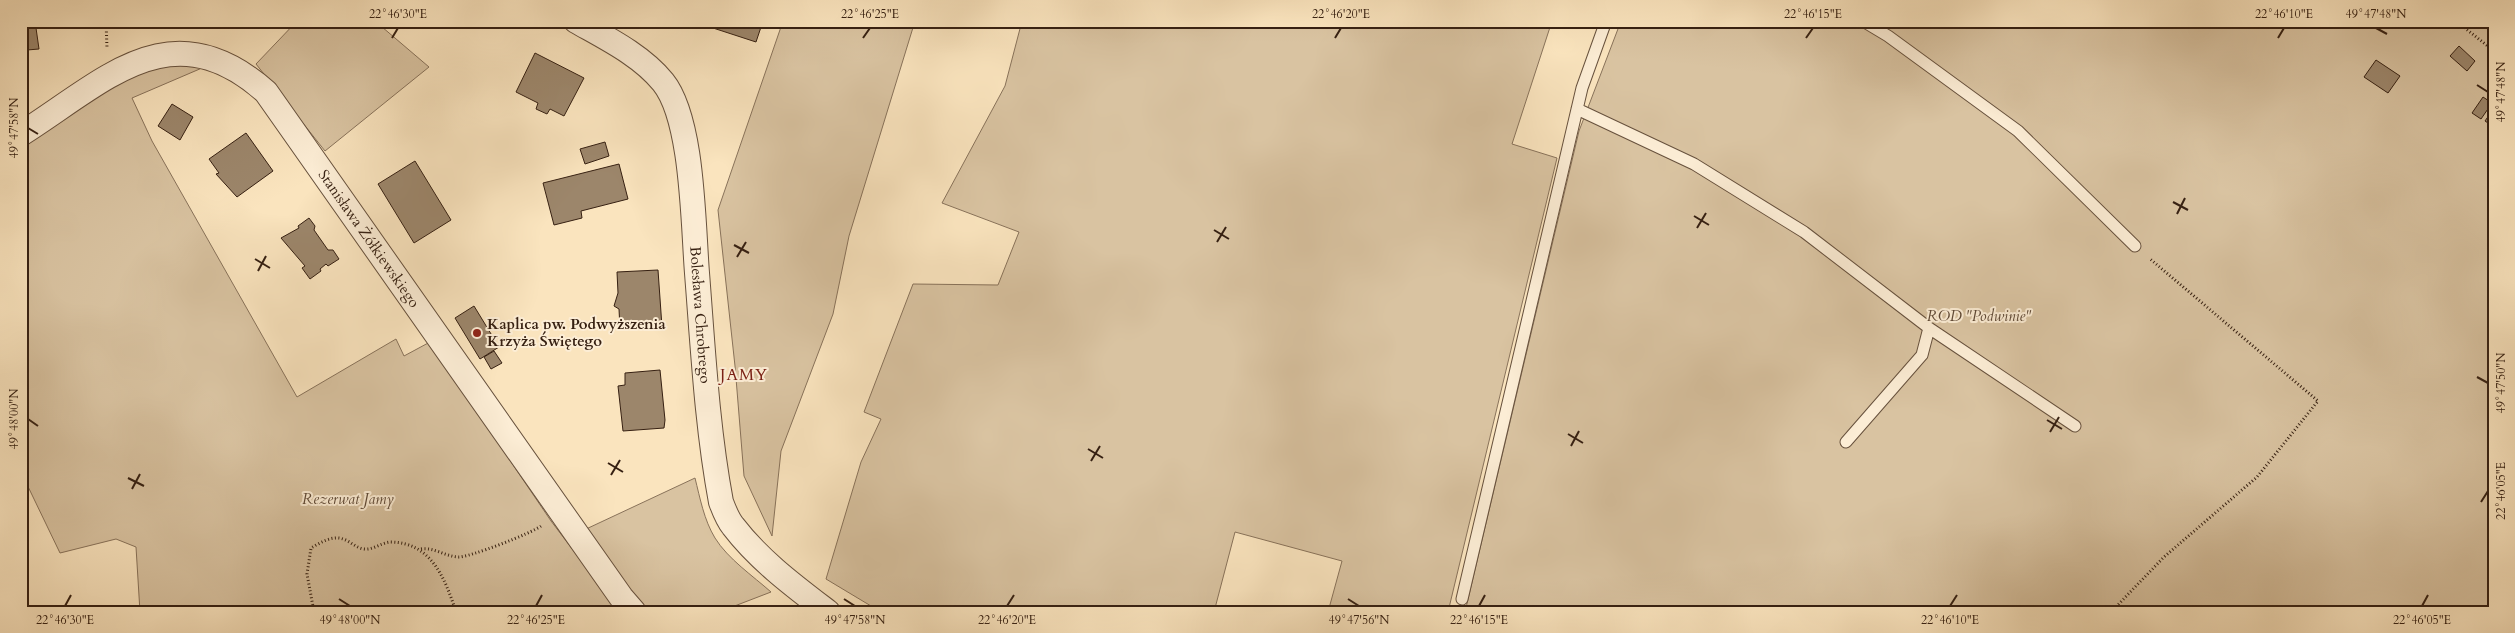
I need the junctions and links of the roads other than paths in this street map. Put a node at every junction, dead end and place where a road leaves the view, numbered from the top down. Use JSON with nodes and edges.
{"nodes":[{"id":1,"x":576,"y":21,"type":"edge"},
{"id":2,"x":1606,"y":21,"type":"edge"},
{"id":3,"x":1863,"y":21,"type":"edge"},
{"id":4,"x":1577,"y":109,"type":"junction"},
{"id":5,"x":21,"y":134,"type":"edge"},
{"id":6,"x":2135,"y":246,"type":"road end"},
{"id":7,"x":1929,"y":328,"type":"junction"},
{"id":8,"x":2075,"y":426,"type":"dead end"},
{"id":9,"x":1846,"y":442,"type":"dead end"},
{"id":10,"x":1462,"y":599,"type":"dead end"},
{"id":11,"x":634,"y":612,"type":"edge"},
{"id":12,"x":828,"y":612,"type":"edge"}],
"edges":[{"from":1,"to":12,"type":"street","name":"Bolesława Chrobrego"},
{"from":2,"to":4,"type":"lane"},
{"from":3,"to":6,"type":"lane"},
{"from":4,"to":7,"type":"lane"},
{"from":4,"to":10,"type":"lane"},
{"from":5,"to":11,"type":"street","name":"Stanisława Żółkiewskiego"},
{"from":7,"to":8,"type":"lane"},
{"from":7,"to":9,"type":"lane"}]}
